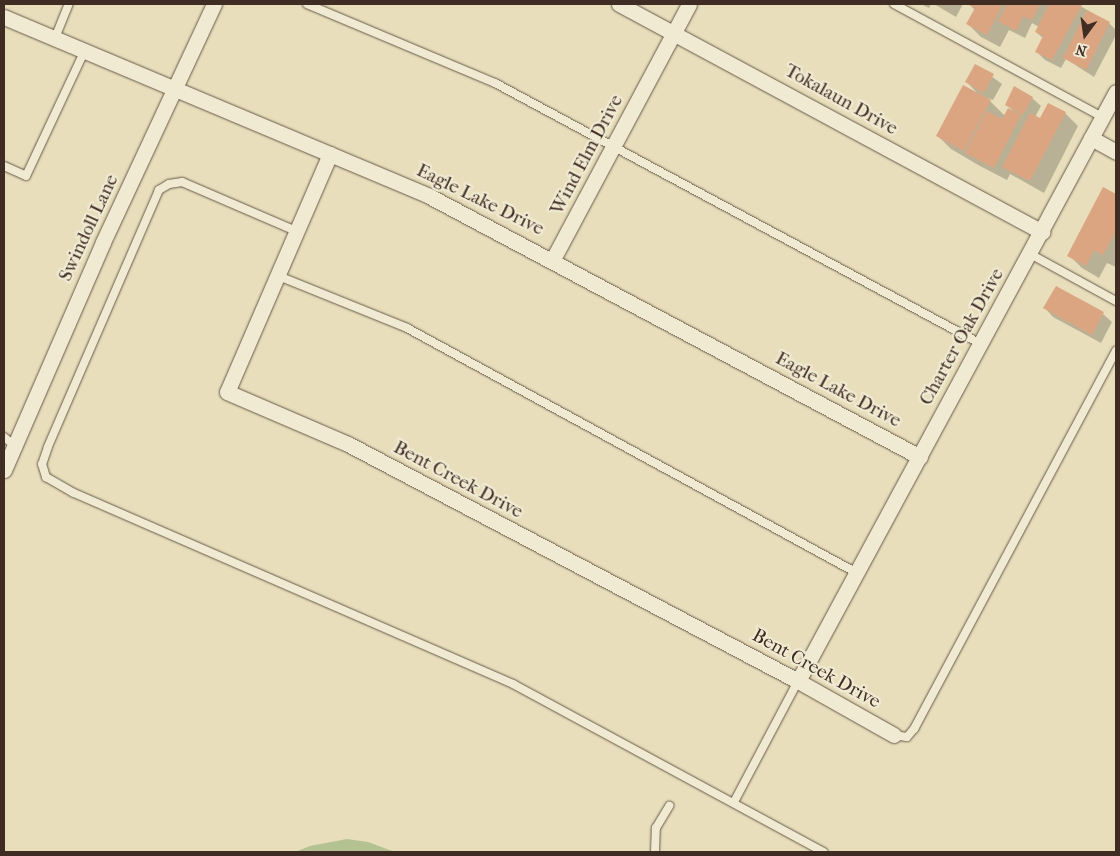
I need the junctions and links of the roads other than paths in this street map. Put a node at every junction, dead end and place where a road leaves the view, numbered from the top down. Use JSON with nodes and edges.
{"nodes":[{"id":1,"x":69,"y":4,"type":"edge"},
{"id":2,"x":214,"y":4,"type":"edge"},
{"id":3,"x":307,"y":4,"type":"edge"},
{"id":4,"x":619,"y":4,"type":"edge"},
{"id":5,"x":690,"y":4,"type":"edge"},
{"id":6,"x":894,"y":4,"type":"edge"},
{"id":7,"x":4,"y":17,"type":"edge"},
{"id":8,"x":674,"y":32,"type":"junction"},
{"id":9,"x":55,"y":38,"type":"junction"},
{"id":10,"x":85,"y":50,"type":"junction"},
{"id":11,"x":177,"y":88,"type":"junction"},
{"id":12,"x":1116,"y":92,"type":"edge"},
{"id":13,"x":1102,"y":117,"type":"junction"},
{"id":14,"x":1091,"y":138,"type":"junction"},
{"id":15,"x":613,"y":148,"type":"junction"},
{"id":16,"x":1116,"y":152,"type":"edge"},
{"id":17,"x":330,"y":154,"type":"junction"},
{"id":18,"x":4,"y":166,"type":"edge"},
{"id":19,"x":296,"y":231,"type":"junction"},
{"id":20,"x":1043,"y":232,"type":"junction"},
{"id":21,"x":1030,"y":254,"type":"junction"},
{"id":22,"x":553,"y":259,"type":"junction"},
{"id":23,"x":276,"y":275,"type":"junction"},
{"id":24,"x":1116,"y":301,"type":"edge"},
{"id":25,"x":981,"y":344,"type":"junction"},
{"id":26,"x":1116,"y":350,"type":"edge"},
{"id":27,"x":10,"y":442,"type":"edge"},
{"id":28,"x":920,"y":457,"type":"junction"},
{"id":29,"x":4,"y":470,"type":"edge"},
{"id":30,"x":857,"y":573,"type":"junction"},
{"id":31,"x":798,"y":681,"type":"junction"},
{"id":32,"x":894,"y":735,"type":"joint"},
{"id":33,"x":734,"y":802,"type":"junction"},
{"id":34,"x":669,"y":806,"type":"dead end"},
{"id":35,"x":655,"y":852,"type":"edge"},
{"id":36,"x":824,"y":852,"type":"edge"}],
"edges":[{"from":1,"to":9,"type":"lane"},
{"from":2,"to":11,"type":"street","name":"Swindoll Lane"},
{"from":3,"to":15,"type":"lane"},
{"from":4,"to":8,"type":"street","name":"Tokalaun Drive"},
{"from":5,"to":8,"type":"street","name":"Wind Elm Drive"},
{"from":6,"to":13,"type":"lane"},
{"from":7,"to":9,"type":"street","name":"Eagle Lake Drive"},
{"from":8,"to":15,"type":"street","name":"Wind Elm Drive"},
{"from":8,"to":20,"type":"street","name":"Tokalaun Drive"},
{"from":9,"to":10,"type":"street","name":"Eagle Lake Drive"},
{"from":10,"to":11,"type":"street","name":"Eagle Lake Drive"},
{"from":10,"to":18,"type":"lane"},
{"from":11,"to":17,"type":"street","name":"Eagle Lake Drive"},
{"from":11,"to":27,"type":"street","name":"Swindoll Lane"},
{"from":12,"to":13,"type":"street","name":"Charter Oak Drive"},
{"from":13,"to":14,"type":"street","name":"Charter Oak Drive"},
{"from":14,"to":16,"type":"street"},
{"from":14,"to":20,"type":"street","name":"Charter Oak Drive"},
{"from":15,"to":22,"type":"street","name":"Wind Elm Drive"},
{"from":15,"to":25,"type":"lane"},
{"from":17,"to":19,"type":"street","name":"Bent Creek Drive"},
{"from":17,"to":22,"type":"street","name":"Eagle Lake Drive"},
{"from":19,"to":23,"type":"street","name":"Bent Creek Drive"},
{"from":19,"to":33,"type":"lane"},
{"from":20,"to":21,"type":"street","name":"Charter Oak Drive"},
{"from":21,"to":24,"type":"lane"},
{"from":21,"to":25,"type":"street","name":"Charter Oak Drive"},
{"from":22,"to":28,"type":"street","name":"Eagle Lake Drive"},
{"from":23,"to":30,"type":"lane"},
{"from":23,"to":31,"type":"street","name":"Bent Creek Drive"},
{"from":25,"to":28,"type":"street","name":"Charter Oak Drive"},
{"from":26,"to":32,"type":"lane"},
{"from":27,"to":29,"type":"street","name":"Swindoll Lane"},
{"from":28,"to":30,"type":"street","name":"Charter Oak Drive"},
{"from":30,"to":31,"type":"street","name":"Charter Oak Drive"},
{"from":31,"to":32,"type":"street","name":"Bent Creek Drive"},
{"from":31,"to":33,"type":"lane"},
{"from":33,"to":36,"type":"lane"},
{"from":34,"to":35,"type":"lane"}]}
